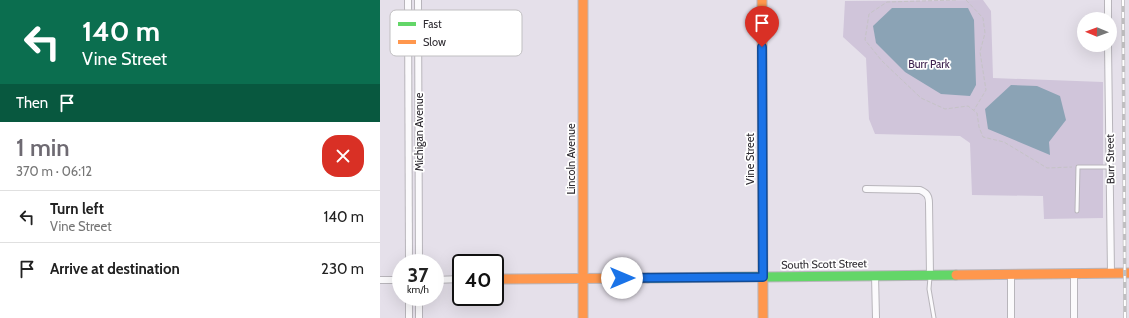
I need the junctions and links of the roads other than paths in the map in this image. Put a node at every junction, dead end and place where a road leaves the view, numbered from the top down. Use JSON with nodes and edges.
{"nodes":[{"id":1,"x":408,"y":0,"type":"edge"},
{"id":2,"x":418,"y":0,"type":"edge"},
{"id":3,"x":583,"y":0,"type":"edge"},
{"id":4,"x":762,"y":0,"type":"edge"},
{"id":5,"x":1108,"y":0,"type":"edge"},
{"id":6,"x":408,"y":10,"type":"edge"},
{"id":7,"x":418,"y":10,"type":"edge"},
{"id":8,"x":1108,"y":12,"type":"edge"},
{"id":9,"x":1108,"y":52,"type":"edge"},
{"id":10,"x":408,"y":56,"type":"edge"},
{"id":11,"x":418,"y":56,"type":"edge"},
{"id":12,"x":1110,"y":167,"type":"junction"},
{"id":13,"x":866,"y":190,"type":"dead end"},
{"id":14,"x":1077,"y":211,"type":"dead end"},
{"id":15,"x":409,"y":254,"type":"edge"},
{"id":16,"x":419,"y":254,"type":"edge"},
{"id":17,"x":1111,"y":273,"type":"junction"},
{"id":18,"x":1129,"y":273,"type":"edge"},
{"id":19,"x":1011,"y":274,"type":"junction"},
{"id":20,"x":1074,"y":274,"type":"junction"},
{"id":21,"x":930,"y":275,"type":"junction"},
{"id":22,"x":875,"y":276,"type":"junction"},
{"id":23,"x":763,"y":277,"type":"junction"},
{"id":24,"x":504,"y":279,"type":"edge"},
{"id":25,"x":583,"y":279,"type":"junction"},
{"id":26,"x":380,"y":280,"type":"edge"},
{"id":27,"x":392,"y":280,"type":"edge"},
{"id":28,"x":409,"y":306,"type":"edge"},
{"id":29,"x":419,"y":306,"type":"edge"},
{"id":30,"x":409,"y":318,"type":"edge"},
{"id":31,"x":419,"y":318,"type":"edge"},
{"id":32,"x":583,"y":318,"type":"edge"},
{"id":33,"x":763,"y":318,"type":"edge"},
{"id":34,"x":876,"y":318,"type":"edge"},
{"id":35,"x":934,"y":318,"type":"edge"},
{"id":36,"x":1011,"y":318,"type":"edge"},
{"id":37,"x":1074,"y":318,"type":"edge"}],
"edges":[{"from":1,"to":6,"type":"street","name":"Michigan Avenue"},
{"from":2,"to":7,"type":"street","name":"Michigan Avenue"},
{"from":3,"to":25,"type":"street","name":"Lincoln Avenue"},
{"from":4,"to":23,"type":"street","name":"Vine Street"},
{"from":5,"to":8,"type":"street"},
{"from":9,"to":12,"type":"street","name":"Burr Street"},
{"from":10,"to":15,"type":"street","name":"Michigan Avenue"},
{"from":11,"to":16,"type":"street","name":"Michigan Avenue"},
{"from":12,"to":14,"type":"lane"},
{"from":12,"to":17,"type":"street","name":"Burr Street"},
{"from":13,"to":21,"type":"street"},
{"from":17,"to":18,"type":"street","name":"South Scott Street"},
{"from":17,"to":20,"type":"street","name":"South Scott Street"},
{"from":19,"to":20,"type":"street","name":"South Scott Street"},
{"from":19,"to":21,"type":"street","name":"South Scott Street"},
{"from":19,"to":36,"type":"street"},
{"from":20,"to":37,"type":"street"},
{"from":21,"to":22,"type":"street","name":"South Scott Street"},
{"from":21,"to":35,"type":"lane"},
{"from":22,"to":23,"type":"street","name":"South Scott Street"},
{"from":22,"to":34,"type":"street"},
{"from":23,"to":25,"type":"street","name":"South Scott Street"},
{"from":23,"to":33,"type":"street","name":"Vine Street"},
{"from":24,"to":25,"type":"street","name":"South Scott Street"},
{"from":25,"to":32,"type":"street","name":"Lincoln Avenue"},
{"from":26,"to":27,"type":"street"},
{"from":28,"to":30,"type":"street"},
{"from":29,"to":31,"type":"street"}]}
